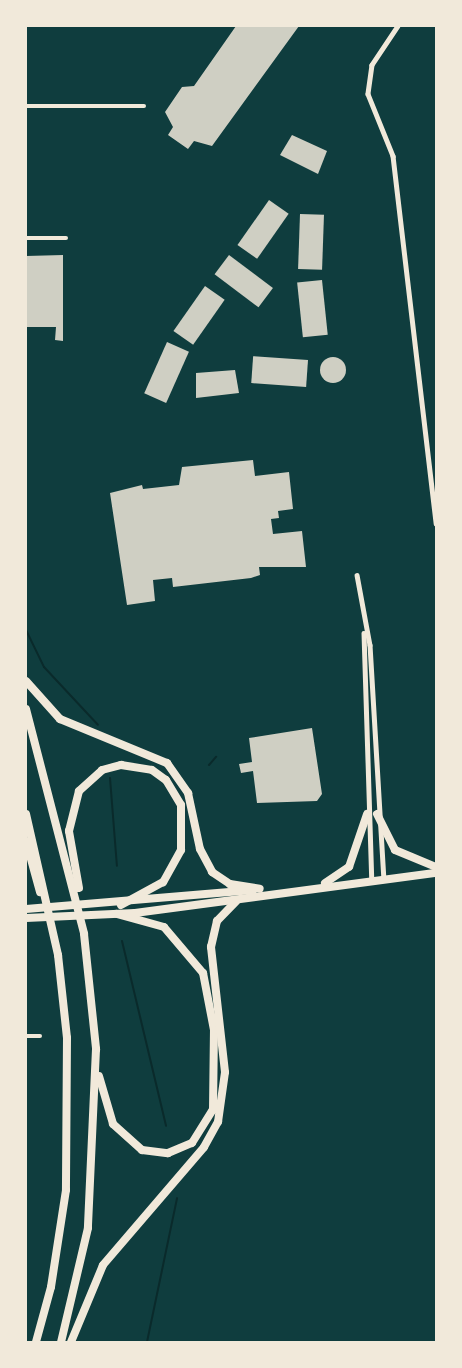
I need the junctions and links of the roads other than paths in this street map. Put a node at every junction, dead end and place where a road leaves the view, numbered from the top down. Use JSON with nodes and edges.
{"nodes":[{"id":1,"x":398,"y":26,"type":"edge"},
{"id":2,"x":26,"y":106,"type":"edge"},
{"id":3,"x":144,"y":106,"type":"dead end"},
{"id":4,"x":26,"y":238,"type":"edge"},
{"id":5,"x":66,"y":238,"type":"dead end"},
{"id":6,"x":436,"y":523,"type":"edge"},
{"id":7,"x":357,"y":575,"type":"dead end"},
{"id":8,"x":364,"y":630,"type":"junction"},
{"id":9,"x":26,"y":681,"type":"edge"},
{"id":10,"x":26,"y":709,"type":"edge"},
{"id":11,"x":26,"y":814,"type":"edge"},
{"id":12,"x":367,"y":814,"type":"junction"},
{"id":13,"x":377,"y":814,"type":"junction"},
{"id":14,"x":26,"y":841,"type":"edge"},
{"id":15,"x":436,"y":867,"type":"edge"},
{"id":16,"x":436,"y":873,"type":"edge"},
{"id":17,"x":384,"y":879,"type":"junction"},
{"id":18,"x":372,"y":880,"type":"junction"},
{"id":19,"x":320,"y":885,"type":"junction"},
{"id":20,"x":240,"y":888,"type":"junction"},
{"id":21,"x":253,"y":891,"type":"junction"},
{"id":22,"x":238,"y":901,"type":"junction"},
{"id":23,"x":122,"y":905,"type":"junction"},
{"id":24,"x":26,"y":909,"type":"edge"},
{"id":25,"x":117,"y":914,"type":"junction"},
{"id":26,"x":26,"y":918,"type":"edge"},
{"id":27,"x":84,"y":934,"type":"junction"},
{"id":28,"x":58,"y":956,"type":"junction"},
{"id":29,"x":26,"y":1036,"type":"edge"},
{"id":30,"x":40,"y":1036,"type":"dead end"},
{"id":31,"x":96,"y":1049,"type":"junction"},
{"id":32,"x":36,"y":1342,"type":"edge"},
{"id":33,"x":61,"y":1342,"type":"edge"},
{"id":34,"x":71,"y":1342,"type":"edge"}],
"edges":[{"from":1,"to":6,"type":"street"},
{"from":2,"to":3,"type":"street"},
{"from":4,"to":5,"type":"street"},
{"from":7,"to":8,"type":"street"},
{"from":8,"to":12,"type":"street"},
{"from":8,"to":13,"type":"street"},
{"from":9,"to":20,"type":"highway"},
{"from":10,"to":27,"type":"highway"},
{"from":11,"to":28,"type":"highway"},
{"from":12,"to":18,"type":"street"},
{"from":12,"to":19,"type":"main road"},
{"from":13,"to":15,"type":"main road"},
{"from":13,"to":17,"type":"street"},
{"from":14,"to":28,"type":"highway"},
{"from":16,"to":17,"type":"main road"},
{"from":17,"to":18,"type":"main road"},
{"from":18,"to":19,"type":"main road"},
{"from":19,"to":21,"type":"main road"},
{"from":20,"to":21,"type":"highway"},
{"from":20,"to":23,"type":"main road"},
{"from":21,"to":22,"type":"main road"},
{"from":22,"to":25,"type":"main road"},
{"from":22,"to":34,"type":"highway"},
{"from":23,"to":24,"type":"main road"},
{"from":23,"to":27,"type":"highway"},
{"from":25,"to":26,"type":"main road"},
{"from":25,"to":31,"type":"highway"},
{"from":27,"to":31,"type":"highway"},
{"from":28,"to":32,"type":"highway"},
{"from":29,"to":30,"type":"street"},
{"from":31,"to":33,"type":"highway"}]}
